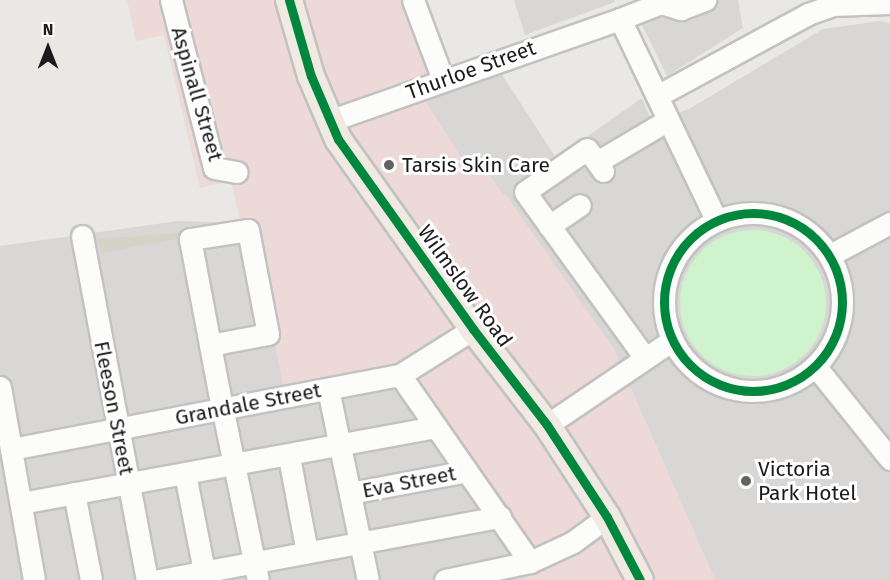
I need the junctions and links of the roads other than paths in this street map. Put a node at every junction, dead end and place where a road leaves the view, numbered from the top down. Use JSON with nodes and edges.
{"nodes":[{"id":1,"x":171,"y":0,"type":"edge"},
{"id":2,"x":289,"y":0,"type":"edge"},
{"id":3,"x":413,"y":0,"type":"edge"},
{"id":4,"x":705,"y":0,"type":"edge"},
{"id":5,"x":890,"y":3,"type":"edge"},
{"id":6,"x":617,"y":19,"type":"junction"},
{"id":7,"x":443,"y":80,"type":"junction"},
{"id":8,"x":657,"y":96,"type":"junction"},
{"id":9,"x":668,"y":120,"type":"junction"},
{"id":10,"x":328,"y":121,"type":"junction"},
{"id":11,"x":237,"y":171,"type":"dead end"},
{"id":12,"x":580,"y":205,"type":"dead end"},
{"id":13,"x":716,"y":219,"type":"junction"},
{"id":14,"x":890,"y":223,"type":"edge"},
{"id":15,"x":549,"y":226,"type":"junction"},
{"id":16,"x":82,"y":236,"type":"dead end"},
{"id":17,"x":830,"y":255,"type":"junction"},
{"id":18,"x":473,"y":329,"type":"junction"},
{"id":19,"x":671,"y":340,"type":"junction"},
{"id":20,"x":210,"y":345,"type":"junction"},
{"id":21,"x":645,"y":358,"type":"junction"},
{"id":22,"x":816,"y":368,"type":"junction"},
{"id":23,"x":400,"y":375,"type":"junction"},
{"id":24,"x":0,"y":387,"type":"edge"},
{"id":25,"x":328,"y":389,"type":"junction"},
{"id":26,"x":223,"y":409,"type":"junction"},
{"id":27,"x":547,"y":425,"type":"junction"},
{"id":28,"x":436,"y":427,"type":"junction"},
{"id":29,"x":118,"y":429,"type":"junction"},
{"id":30,"x":340,"y":445,"type":"junction"},
{"id":31,"x":11,"y":449,"type":"junction"},
{"id":32,"x":289,"y":457,"type":"junction"},
{"id":33,"x":890,"y":459,"type":"edge"},
{"id":34,"x":235,"y":466,"type":"junction"},
{"id":35,"x":467,"y":471,"type":"junction"},
{"id":36,"x":185,"y":474,"type":"junction"},
{"id":37,"x":128,"y":484,"type":"junction"},
{"id":38,"x":75,"y":493,"type":"junction"},
{"id":39,"x":350,"y":493,"type":"junction"},
{"id":40,"x":21,"y":504,"type":"junction"},
{"id":41,"x":500,"y":517,"type":"junction"},
{"id":42,"x":607,"y":517,"type":"junction"},
{"id":43,"x":360,"y":543,"type":"junction"},
{"id":44,"x":307,"y":552,"type":"junction"},
{"id":45,"x":530,"y":562,"type":"junction"},
{"id":46,"x":204,"y":571,"type":"junction"},
{"id":47,"x":256,"y":571,"type":"edge"},
{"id":48,"x":34,"y":580,"type":"edge"},
{"id":49,"x":92,"y":580,"type":"edge"},
{"id":50,"x":147,"y":580,"type":"edge"},
{"id":51,"x":159,"y":580,"type":"edge"},
{"id":52,"x":369,"y":580,"type":"edge"},
{"id":53,"x":445,"y":580,"type":"edge"},
{"id":54,"x":640,"y":580,"type":"edge"}],
"edges":[{"from":1,"to":11,"type":"street","name":"Aspinall Street"},
{"from":2,"to":10,"type":"main road","name":"Wilmslow Road"},
{"from":3,"to":7,"type":"street"},
{"from":4,"to":6,"type":"street","name":"Thurloe Street"},
{"from":5,"to":8,"type":"street"},
{"from":6,"to":7,"type":"street","name":"Thurloe Street"},
{"from":6,"to":8,"type":"street"},
{"from":7,"to":10,"type":"street","name":"Thurloe Street"},
{"from":8,"to":9,"type":"street"},
{"from":9,"to":13,"type":"street"},
{"from":9,"to":15,"type":"street"},
{"from":10,"to":18,"type":"main road","name":"Wilmslow Road"},
{"from":12,"to":15,"type":"street"},
{"from":13,"to":17,"type":"street"},
{"from":13,"to":19,"type":"street"},
{"from":14,"to":17,"type":"street"},
{"from":15,"to":21,"type":"street"},
{"from":16,"to":29,"type":"street","name":"Fleeson Street"},
{"from":17,"to":22,"type":"street"},
{"from":18,"to":23,"type":"street","name":"Grandale Street"},
{"from":18,"to":27,"type":"main road","name":"Wilmslow Road"},
{"from":19,"to":21,"type":"street"},
{"from":19,"to":22,"type":"street"},
{"from":20,"to":20,"type":"street"},
{"from":20,"to":26,"type":"street"},
{"from":21,"to":27,"type":"street"},
{"from":22,"to":33,"type":"street"},
{"from":23,"to":25,"type":"street","name":"Grandale Street"},
{"from":23,"to":28,"type":"street"},
{"from":24,"to":31,"type":"street"},
{"from":25,"to":26,"type":"street","name":"Grandale Street"},
{"from":25,"to":30,"type":"street"},
{"from":26,"to":29,"type":"street","name":"Grandale Street"},
{"from":26,"to":34,"type":"street"},
{"from":27,"to":42,"type":"main road","name":"Wilmslow Road"},
{"from":28,"to":30,"type":"street"},
{"from":28,"to":35,"type":"street"},
{"from":29,"to":31,"type":"street","name":"Grandale Street"},
{"from":29,"to":37,"type":"street","name":"Fleeson Street"},
{"from":30,"to":32,"type":"street"},
{"from":30,"to":39,"type":"street"},
{"from":31,"to":40,"type":"street"},
{"from":32,"to":34,"type":"street"},
{"from":32,"to":44,"type":"street"},
{"from":34,"to":36,"type":"street"},
{"from":34,"to":47,"type":"street"},
{"from":35,"to":39,"type":"street","name":"Eva Street"},
{"from":35,"to":41,"type":"street"},
{"from":36,"to":37,"type":"street"},
{"from":36,"to":46,"type":"street"},
{"from":37,"to":38,"type":"street"},
{"from":37,"to":50,"type":"street","name":"Fleeson Street"},
{"from":38,"to":40,"type":"street"},
{"from":38,"to":49,"type":"street"},
{"from":39,"to":43,"type":"street"},
{"from":40,"to":48,"type":"street"},
{"from":41,"to":43,"type":"street"},
{"from":41,"to":45,"type":"street"},
{"from":42,"to":45,"type":"street"},
{"from":42,"to":54,"type":"main road","name":"Wilmslow Road"},
{"from":43,"to":44,"type":"street"},
{"from":43,"to":52,"type":"street"},
{"from":44,"to":47,"type":"street"},
{"from":45,"to":53,"type":"street"},
{"from":46,"to":47,"type":"street"},
{"from":46,"to":51,"type":"street"}]}
